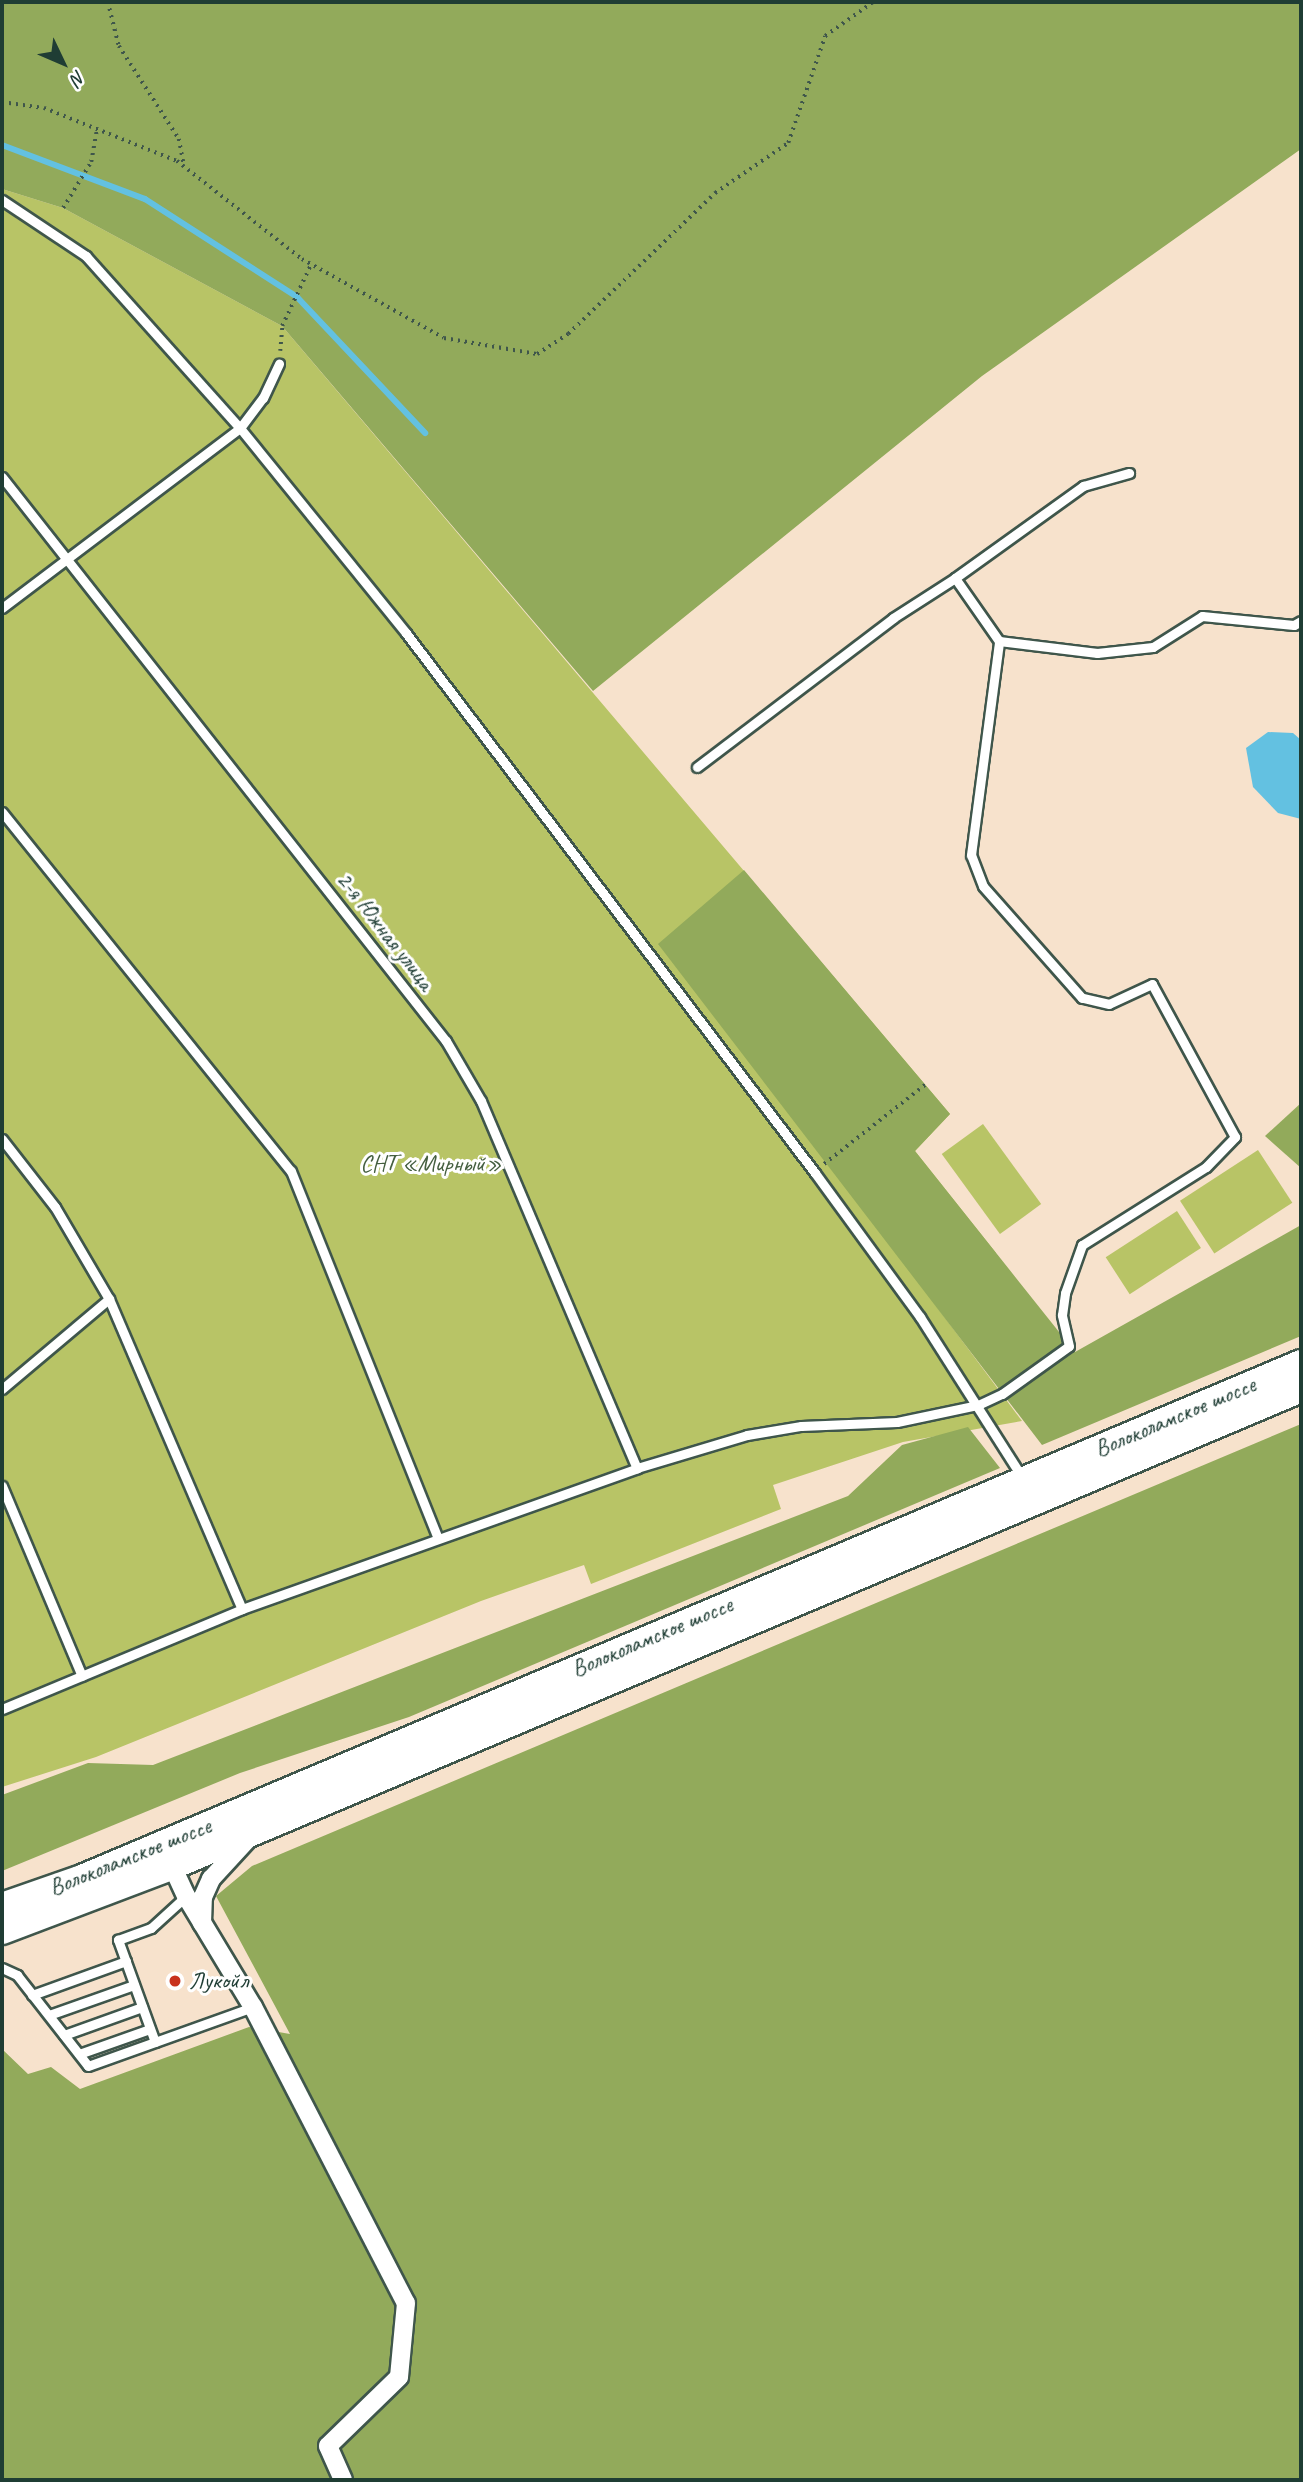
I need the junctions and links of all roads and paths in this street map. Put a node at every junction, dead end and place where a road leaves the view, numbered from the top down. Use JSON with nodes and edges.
{"nodes":[{"id":1,"x":108,"y":2,"type":"edge"},
{"id":2,"x":873,"y":2,"type":"edge"},
{"id":3,"x":2,"y":102,"type":"edge"},
{"id":4,"x":97,"y":129,"type":"junction"},
{"id":5,"x":184,"y":166,"type":"junction"},
{"id":6,"x":2,"y":200,"type":"edge"},
{"id":7,"x":63,"y":208,"type":"dead end"},
{"id":8,"x":311,"y":264,"type":"junction"},
{"id":9,"x":279,"y":363,"type":"joint"},
{"id":10,"x":240,"y":428,"type":"junction"},
{"id":11,"x":1129,"y":473,"type":"dead end"},
{"id":12,"x":2,"y":477,"type":"edge"},
{"id":13,"x":68,"y":556,"type":"junction"},
{"id":14,"x":955,"y":578,"type":"junction"},
{"id":15,"x":2,"y":608,"type":"edge"},
{"id":16,"x":1301,"y":621,"type":"edge"},
{"id":17,"x":999,"y":641,"type":"junction"},
{"id":18,"x":697,"y":767,"type":"dead end"},
{"id":19,"x":2,"y":812,"type":"edge"},
{"id":20,"x":926,"y":1084,"type":"dead end"},
{"id":21,"x":2,"y":1139,"type":"edge"},
{"id":22,"x":815,"y":1172,"type":"junction"},
{"id":23,"x":109,"y":1299,"type":"junction"},
{"id":24,"x":1301,"y":1364,"type":"edge"},
{"id":25,"x":1301,"y":1388,"type":"edge"},
{"id":26,"x":2,"y":1389,"type":"edge"},
{"id":27,"x":978,"y":1405,"type":"junction"},
{"id":28,"x":637,"y":1468,"type":"junction"},
{"id":29,"x":2,"y":1486,"type":"edge"},
{"id":30,"x":1029,"y":1491,"type":"junction"},
{"id":31,"x":437,"y":1536,"type":"junction"},
{"id":32,"x":242,"y":1609,"type":"junction"},
{"id":33,"x":82,"y":1676,"type":"junction"},
{"id":34,"x":2,"y":1709,"type":"edge"},
{"id":35,"x":261,"y":1828,"type":"junction"},
{"id":36,"x":168,"y":1855,"type":"junction"},
{"id":37,"x":186,"y":1896,"type":"junction"},
{"id":38,"x":2,"y":1907,"type":"edge"},
{"id":39,"x":202,"y":1923,"type":"junction"},
{"id":40,"x":2,"y":1930,"type":"edge"},
{"id":41,"x":126,"y":1961,"type":"junction"},
{"id":42,"x":2,"y":1968,"type":"edge"},
{"id":43,"x":134,"y":1985,"type":"junction"},
{"id":44,"x":32,"y":1995,"type":"junction"},
{"id":45,"x":142,"y":2007,"type":"junction"},
{"id":46,"x":253,"y":2007,"type":"junction"},
{"id":47,"x":48,"y":2015,"type":"junction"},
{"id":48,"x":150,"y":2029,"type":"junction"},
{"id":49,"x":64,"y":2035,"type":"junction"},
{"id":50,"x":155,"y":2042,"type":"junction"},
{"id":51,"x":79,"y":2054,"type":"junction"},
{"id":52,"x":343,"y":2480,"type":"edge"}],
"edges":[{"from":1,"to":5,"type":"path"},
{"from":2,"to":8,"type":"path"},
{"from":3,"to":4,"type":"path"},
{"from":4,"to":5,"type":"path"},
{"from":4,"to":7,"type":"path"},
{"from":5,"to":8,"type":"path"},
{"from":6,"to":10,"type":"lane"},
{"from":8,"to":9,"type":"path"},
{"from":9,"to":10,"type":"lane"},
{"from":10,"to":13,"type":"lane"},
{"from":10,"to":22,"type":"lane"},
{"from":11,"to":14,"type":"lane"},
{"from":12,"to":13,"type":"lane","name":"2-я Южная улица"},
{"from":13,"to":15,"type":"lane"},
{"from":13,"to":28,"type":"lane","name":"2-я Южная улица"},
{"from":14,"to":17,"type":"lane"},
{"from":14,"to":18,"type":"lane"},
{"from":16,"to":17,"type":"lane"},
{"from":17,"to":27,"type":"lane"},
{"from":19,"to":31,"type":"lane"},
{"from":20,"to":22,"type":"path"},
{"from":21,"to":23,"type":"lane"},
{"from":22,"to":27,"type":"lane"},
{"from":23,"to":26,"type":"lane"},
{"from":23,"to":32,"type":"lane"},
{"from":24,"to":30,"type":"main road","name":"Волоколамское шоссе"},
{"from":25,"to":30,"type":"main road","name":"Волоколамское шоссе"},
{"from":27,"to":28,"type":"lane"},
{"from":27,"to":30,"type":"lane"},
{"from":28,"to":31,"type":"lane"},
{"from":29,"to":33,"type":"lane"},
{"from":30,"to":35,"type":"main road","name":"Волоколамское шоссе"},
{"from":30,"to":36,"type":"main road","name":"Волоколамское шоссе"},
{"from":31,"to":32,"type":"lane"},
{"from":32,"to":33,"type":"lane"},
{"from":33,"to":34,"type":"lane"},
{"from":35,"to":36,"type":"main road","name":"Волоколамское шоссе"},
{"from":35,"to":39,"type":"street"},
{"from":36,"to":37,"type":"street"},
{"from":36,"to":38,"type":"main road","name":"Волоколамское шоссе"},
{"from":36,"to":40,"type":"main road","name":"Волоколамское шоссе"},
{"from":37,"to":39,"type":"street"},
{"from":37,"to":41,"type":"lane"},
{"from":39,"to":46,"type":"street"},
{"from":41,"to":43,"type":"lane"},
{"from":41,"to":44,"type":"lane"},
{"from":42,"to":44,"type":"lane"},
{"from":43,"to":45,"type":"lane"},
{"from":43,"to":47,"type":"lane"},
{"from":44,"to":47,"type":"lane"},
{"from":45,"to":48,"type":"lane"},
{"from":45,"to":49,"type":"lane"},
{"from":46,"to":50,"type":"lane"},
{"from":46,"to":52,"type":"street"},
{"from":47,"to":49,"type":"lane"},
{"from":48,"to":50,"type":"lane"},
{"from":48,"to":51,"type":"lane"},
{"from":49,"to":51,"type":"lane"},
{"from":50,"to":51,"type":"lane"}]}
